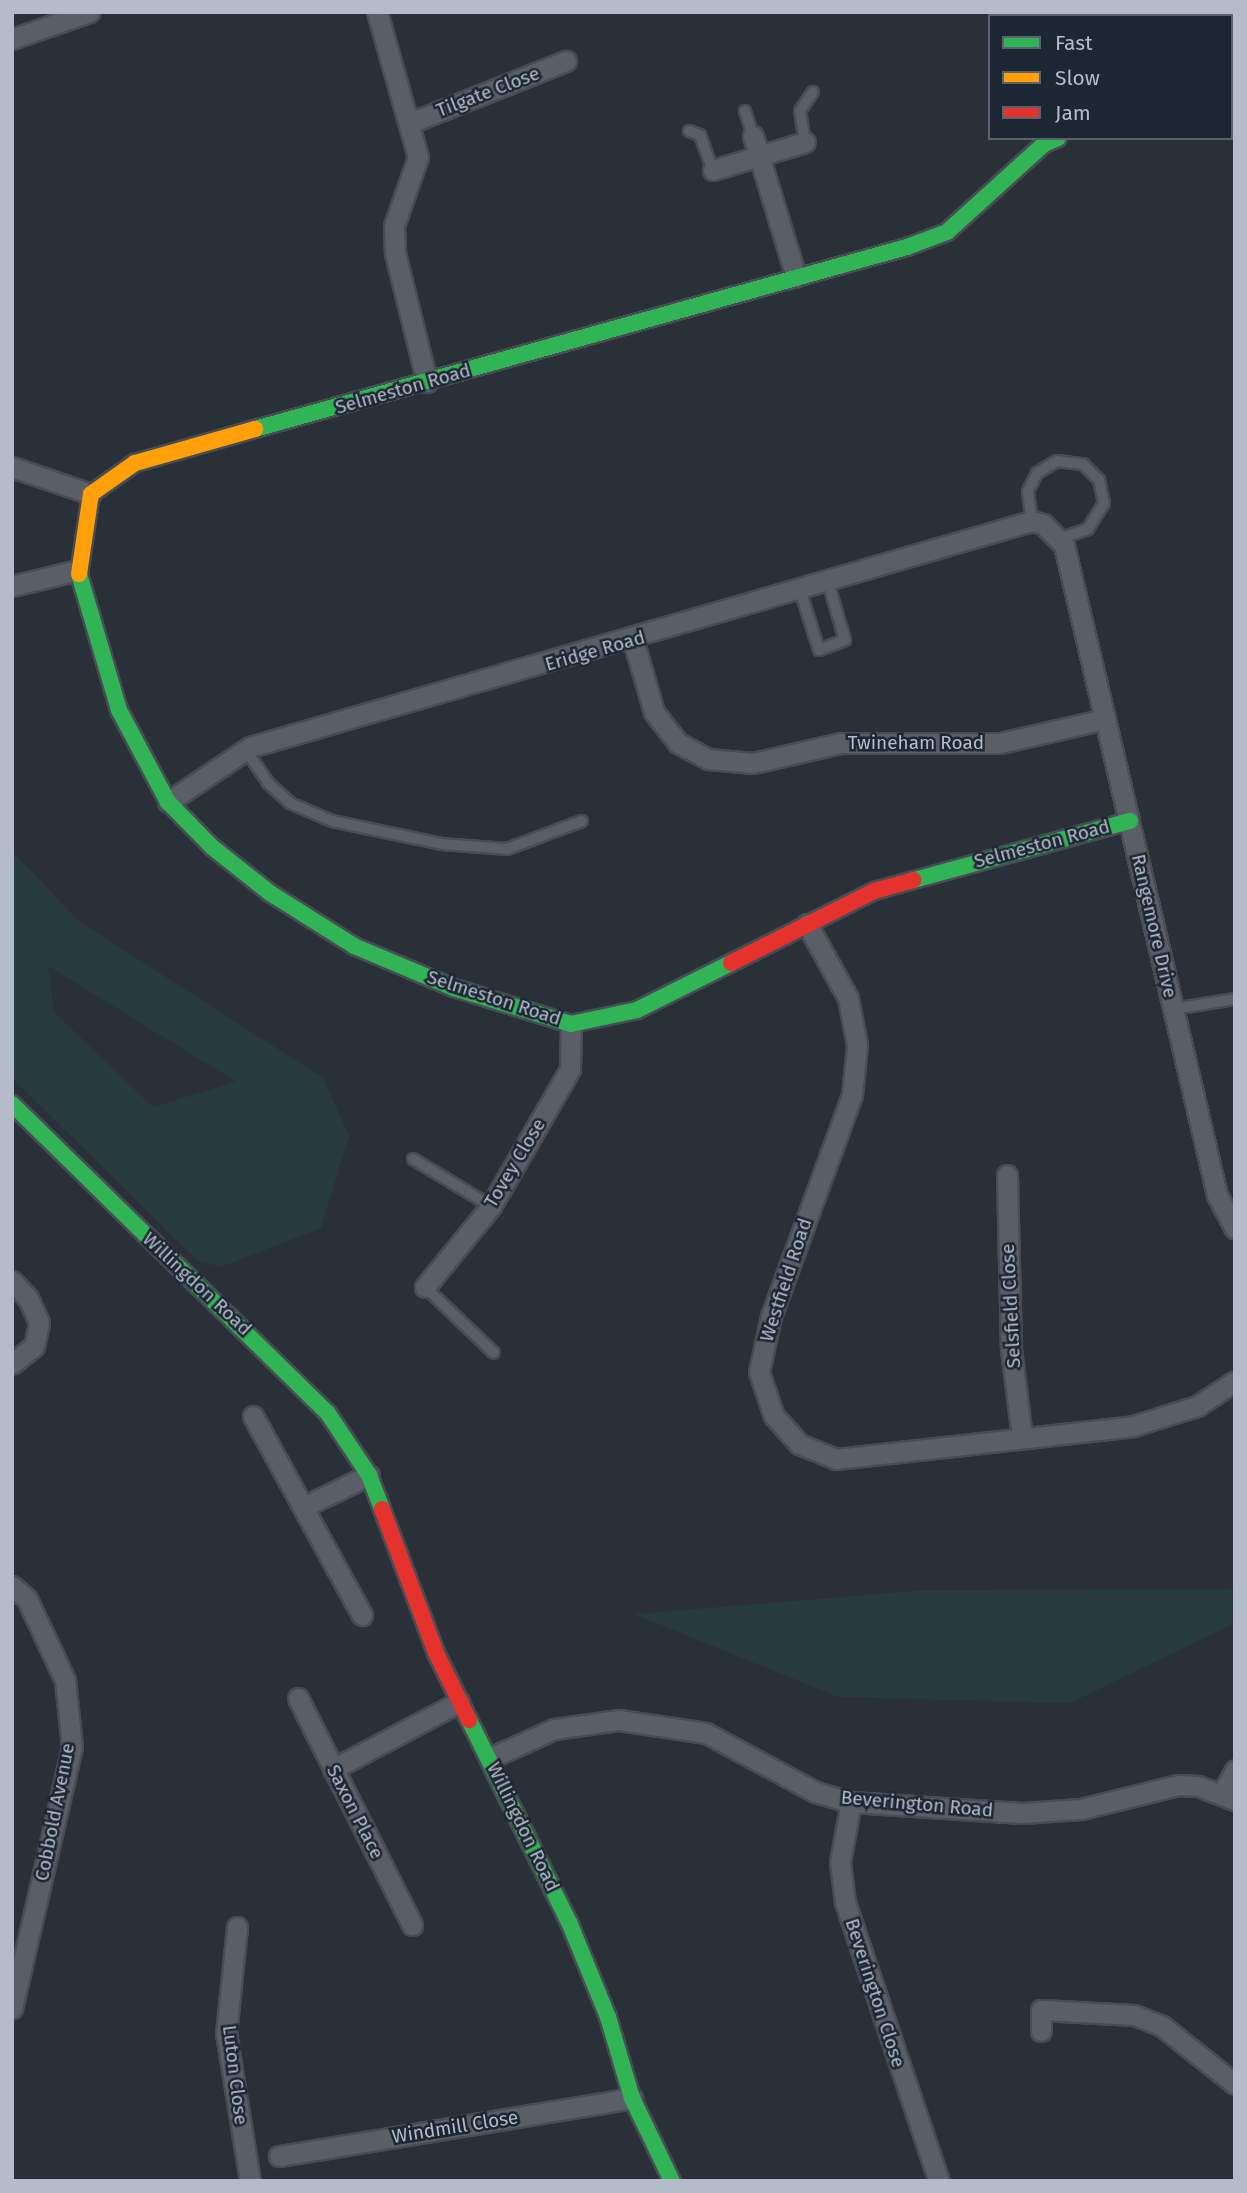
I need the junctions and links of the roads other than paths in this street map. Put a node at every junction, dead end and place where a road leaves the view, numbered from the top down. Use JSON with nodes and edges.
{"nodes":[{"id":1,"x":89,"y":12,"type":"edge"},
{"id":2,"x":377,"y":12,"type":"edge"},
{"id":3,"x":12,"y":39,"type":"edge"},
{"id":4,"x":566,"y":61,"type":"dead end"},
{"id":5,"x":813,"y":92,"type":"dead end"},
{"id":6,"x":745,"y":110,"type":"dead end"},
{"id":7,"x":410,"y":123,"type":"junction"},
{"id":8,"x":689,"y":131,"type":"dead end"},
{"id":9,"x":753,"y":136,"type":"joint"},
{"id":10,"x":1053,"y":140,"type":"edge"},
{"id":11,"x":805,"y":142,"type":"joint"},
{"id":12,"x":759,"y":157,"type":"junction"},
{"id":13,"x":713,"y":170,"type":"joint"},
{"id":14,"x":796,"y":277,"type":"junction"},
{"id":15,"x":427,"y":382,"type":"junction"},
{"id":16,"x":12,"y":467,"type":"edge"},
{"id":17,"x":91,"y":494,"type":"junction"},
{"id":18,"x":1032,"y":521,"type":"junction"},
{"id":19,"x":1059,"y":539,"type":"junction"},
{"id":20,"x":78,"y":569,"type":"junction"},
{"id":21,"x":828,"y":582,"type":"junction"},
{"id":22,"x":12,"y":586,"type":"edge"},
{"id":23,"x":800,"y":590,"type":"junction"},
{"id":24,"x":633,"y":640,"type":"junction"},
{"id":25,"x":1105,"y":719,"type":"junction"},
{"id":26,"x":246,"y":750,"type":"junction"},
{"id":27,"x":168,"y":802,"type":"junction"},
{"id":28,"x":582,"y":821,"type":"dead end"},
{"id":29,"x":1130,"y":821,"type":"junction"},
{"id":30,"x":807,"y":924,"type":"junction"},
{"id":31,"x":1235,"y":999,"type":"edge"},
{"id":32,"x":1174,"y":1009,"type":"junction"},
{"id":33,"x":571,"y":1024,"type":"junction"},
{"id":34,"x":12,"y":1104,"type":"edge"},
{"id":35,"x":413,"y":1159,"type":"dead end"},
{"id":36,"x":1007,"y":1175,"type":"dead end"},
{"id":37,"x":491,"y":1206,"type":"junction"},
{"id":38,"x":1235,"y":1229,"type":"edge"},
{"id":39,"x":12,"y":1281,"type":"edge"},
{"id":40,"x":425,"y":1287,"type":"joint"},
{"id":41,"x":494,"y":1353,"type":"dead end"},
{"id":42,"x":12,"y":1364,"type":"edge"},
{"id":43,"x":1235,"y":1381,"type":"edge"},
{"id":44,"x":253,"y":1416,"type":"dead end"},
{"id":45,"x":1022,"y":1437,"type":"junction"},
{"id":46,"x":369,"y":1475,"type":"junction"},
{"id":47,"x":305,"y":1506,"type":"junction"},
{"id":48,"x":12,"y":1586,"type":"edge"},
{"id":49,"x":362,"y":1615,"type":"dead end"},
{"id":50,"x":298,"y":1698,"type":"dead end"},
{"id":51,"x":459,"y":1702,"type":"junction"},
{"id":52,"x":490,"y":1758,"type":"junction"},
{"id":53,"x":333,"y":1769,"type":"junction"},
{"id":54,"x":1235,"y":1770,"type":"edge"},
{"id":55,"x":1229,"y":1796,"type":"edge"},
{"id":56,"x":851,"y":1802,"type":"junction"},
{"id":57,"x":412,"y":1926,"type":"dead end"},
{"id":58,"x":237,"y":1927,"type":"dead end"},
{"id":59,"x":12,"y":2008,"type":"edge"},
{"id":60,"x":1041,"y":2031,"type":"dead end"},
{"id":61,"x":1235,"y":2084,"type":"edge"},
{"id":62,"x":632,"y":2098,"type":"junction"},
{"id":63,"x":279,"y":2156,"type":"dead end"},
{"id":64,"x":250,"y":2181,"type":"edge"},
{"id":65,"x":671,"y":2181,"type":"edge"},
{"id":66,"x":939,"y":2181,"type":"edge"}],
"edges":[{"from":1,"to":3,"type":"street"},
{"from":2,"to":7,"type":"street"},
{"from":4,"to":7,"type":"street","name":"Tilgate Close"},
{"from":5,"to":11,"type":"lane"},
{"from":6,"to":9,"type":"lane"},
{"from":7,"to":15,"type":"street"},
{"from":8,"to":13,"type":"lane"},
{"from":9,"to":12,"type":"street"},
{"from":10,"to":14,"type":"street","name":"Selmeston Road"},
{"from":11,"to":12,"type":"street"},
{"from":12,"to":13,"type":"street"},
{"from":12,"to":14,"type":"street"},
{"from":14,"to":15,"type":"street","name":"Selmeston Road"},
{"from":15,"to":17,"type":"street","name":"Selmeston Road"},
{"from":16,"to":17,"type":"street"},
{"from":17,"to":20,"type":"street","name":"Selmeston Road"},
{"from":18,"to":19,"type":"street"},
{"from":18,"to":19,"type":"lane"},
{"from":18,"to":21,"type":"street","name":"Eridge Road"},
{"from":19,"to":25,"type":"street","name":"Rangemore Drive"},
{"from":20,"to":22,"type":"street"},
{"from":20,"to":27,"type":"street","name":"Selmeston Road"},
{"from":21,"to":23,"type":"street","name":"Eridge Road"},
{"from":21,"to":23,"type":"lane"},
{"from":23,"to":24,"type":"street","name":"Eridge Road"},
{"from":24,"to":25,"type":"street","name":"Twineham Road"},
{"from":24,"to":26,"type":"street","name":"Eridge Road"},
{"from":25,"to":29,"type":"street","name":"Rangemore Drive"},
{"from":26,"to":27,"type":"street","name":"Eridge Road"},
{"from":26,"to":28,"type":"lane"},
{"from":27,"to":33,"type":"street","name":"Selmeston Road"},
{"from":29,"to":30,"type":"street","name":"Selmeston Road"},
{"from":29,"to":32,"type":"street","name":"Rangemore Drive"},
{"from":30,"to":33,"type":"street","name":"Selmeston Road"},
{"from":30,"to":45,"type":"street","name":"Westfield Road"},
{"from":31,"to":32,"type":"lane"},
{"from":32,"to":38,"type":"street","name":"Rangemore Drive"},
{"from":33,"to":37,"type":"street","name":"Tovey Close"},
{"from":34,"to":46,"type":"street","name":"Willingdon Road"},
{"from":35,"to":37,"type":"lane"},
{"from":36,"to":45,"type":"street","name":"Selsfield Close"},
{"from":37,"to":40,"type":"street","name":"Tovey Close"},
{"from":39,"to":42,"type":"street"},
{"from":40,"to":41,"type":"lane"},
{"from":43,"to":45,"type":"street","name":"Westfield Road"},
{"from":44,"to":47,"type":"street"},
{"from":46,"to":47,"type":"street"},
{"from":46,"to":51,"type":"street","name":"Willingdon Road"},
{"from":47,"to":49,"type":"street"},
{"from":48,"to":59,"type":"street","name":"Cobbold Avenue"},
{"from":50,"to":53,"type":"street","name":"Saxon Place"},
{"from":51,"to":52,"type":"street","name":"Willingdon Road"},
{"from":51,"to":53,"type":"street"},
{"from":52,"to":56,"type":"street","name":"Beverington Road"},
{"from":52,"to":62,"type":"street","name":"Willingdon Road"},
{"from":53,"to":57,"type":"street","name":"Saxon Place"},
{"from":54,"to":55,"type":"street"},
{"from":55,"to":56,"type":"street","name":"Beverington Road"},
{"from":56,"to":66,"type":"street","name":"Beverington Close"},
{"from":58,"to":64,"type":"street","name":"Luton Close"},
{"from":60,"to":61,"type":"street"},
{"from":62,"to":63,"type":"street","name":"Windmill Close"},
{"from":62,"to":65,"type":"street","name":"Willingdon Road"}]}
